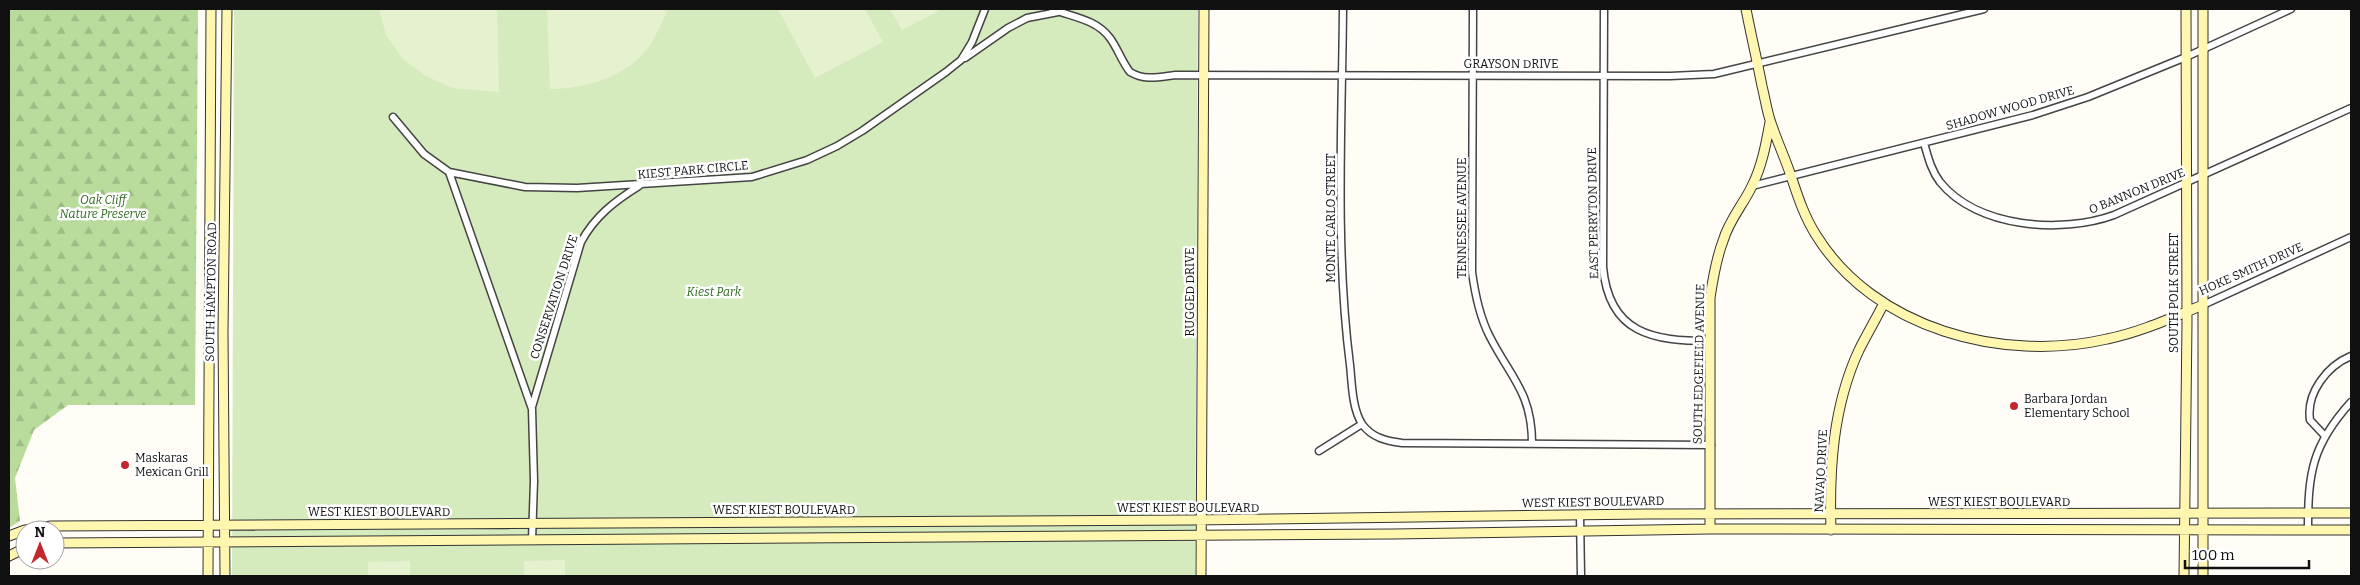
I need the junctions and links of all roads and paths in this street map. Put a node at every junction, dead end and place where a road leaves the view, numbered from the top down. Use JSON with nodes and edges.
{"nodes":[{"id":1,"x":210,"y":9,"type":"edge"},
{"id":2,"x":227,"y":9,"type":"edge"},
{"id":3,"x":985,"y":9,"type":"edge"},
{"id":4,"x":1052,"y":9,"type":"edge"},
{"id":5,"x":1204,"y":9,"type":"edge"},
{"id":6,"x":1343,"y":9,"type":"edge"},
{"id":7,"x":1474,"y":9,"type":"edge"},
{"id":8,"x":1604,"y":9,"type":"edge"},
{"id":9,"x":1746,"y":9,"type":"edge"},
{"id":10,"x":1984,"y":9,"type":"edge"},
{"id":11,"x":2186,"y":9,"type":"edge"},
{"id":12,"x":2203,"y":9,"type":"edge"},
{"id":13,"x":2291,"y":9,"type":"edge"},
{"id":14,"x":1059,"y":12,"type":"junction"},
{"id":15,"x":2202,"y":50,"type":"junction"},
{"id":16,"x":2186,"y":57,"type":"junction"},
{"id":17,"x":961,"y":60,"type":"junction"},
{"id":18,"x":1758,"y":65,"type":"junction"},
{"id":19,"x":1204,"y":75,"type":"junction"},
{"id":20,"x":1342,"y":75,"type":"junction"},
{"id":21,"x":1473,"y":75,"type":"junction"},
{"id":22,"x":1604,"y":76,"type":"junction"},
{"id":23,"x":2351,"y":108,"type":"edge"},
{"id":24,"x":393,"y":117,"type":"dead end"},
{"id":25,"x":1770,"y":122,"type":"junction"},
{"id":26,"x":1924,"y":143,"type":"junction"},
{"id":27,"x":449,"y":172,"type":"junction"},
{"id":28,"x":1791,"y":175,"type":"junction"},
{"id":29,"x":2202,"y":177,"type":"junction"},
{"id":30,"x":2185,"y":185,"type":"junction"},
{"id":31,"x":640,"y":186,"type":"junction"},
{"id":32,"x":1752,"y":186,"type":"junction"},
{"id":33,"x":2351,"y":237,"type":"edge"},
{"id":34,"x":1884,"y":304,"type":"junction"},
{"id":35,"x":2203,"y":305,"type":"junction"},
{"id":36,"x":2187,"y":311,"type":"junction"},
{"id":37,"x":1710,"y":342,"type":"junction"},
{"id":38,"x":2351,"y":356,"type":"edge"},
{"id":39,"x":2351,"y":402,"type":"edge"},
{"id":40,"x":532,"y":409,"type":"junction"},
{"id":41,"x":1362,"y":424,"type":"junction"},
{"id":42,"x":2324,"y":436,"type":"junction"},
{"id":43,"x":1532,"y":443,"type":"junction"},
{"id":44,"x":1711,"y":445,"type":"junction"},
{"id":45,"x":1318,"y":451,"type":"dead end"},
{"id":46,"x":1710,"y":514,"type":"junction"},
{"id":47,"x":1831,"y":514,"type":"junction"},
{"id":48,"x":1922,"y":514,"type":"junction"},
{"id":49,"x":2014,"y":514,"type":"junction"},
{"id":50,"x":2308,"y":514,"type":"junction"},
{"id":51,"x":2351,"y":514,"type":"edge"},
{"id":52,"x":2185,"y":515,"type":"junction"},
{"id":53,"x":2202,"y":515,"type":"junction"},
{"id":54,"x":1580,"y":516,"type":"junction"},
{"id":55,"x":1392,"y":518,"type":"junction"},
{"id":56,"x":1201,"y":520,"type":"junction"},
{"id":57,"x":532,"y":524,"type":"junction"},
{"id":58,"x":207,"y":526,"type":"junction"},
{"id":59,"x":224,"y":526,"type":"junction"},
{"id":60,"x":65,"y":529,"type":"edge"},
{"id":61,"x":1710,"y":529,"type":"junction"},
{"id":62,"x":2308,"y":529,"type":"junction"},
{"id":63,"x":1831,"y":530,"type":"junction"},
{"id":64,"x":1922,"y":530,"type":"junction"},
{"id":65,"x":2014,"y":530,"type":"junction"},
{"id":66,"x":2185,"y":530,"type":"junction"},
{"id":67,"x":2203,"y":530,"type":"junction"},
{"id":68,"x":2351,"y":530,"type":"edge"},
{"id":69,"x":1580,"y":532,"type":"junction"},
{"id":70,"x":1201,"y":534,"type":"junction"},
{"id":71,"x":1393,"y":534,"type":"junction"},
{"id":72,"x":532,"y":540,"type":"junction"},
{"id":73,"x":207,"y":542,"type":"junction"},
{"id":74,"x":224,"y":542,"type":"junction"},
{"id":75,"x":65,"y":543,"type":"edge"},
{"id":76,"x":208,"y":576,"type":"edge"},
{"id":77,"x":225,"y":576,"type":"edge"},
{"id":78,"x":1201,"y":576,"type":"edge"},
{"id":79,"x":1581,"y":576,"type":"edge"},
{"id":80,"x":2184,"y":576,"type":"edge"},
{"id":81,"x":2203,"y":576,"type":"edge"}],
"edges":[{"from":1,"to":58,"type":"main road","name":"SOUTH HAMPTON ROAD"},
{"from":2,"to":59,"type":"main road","name":"SOUTH HAMPTON ROAD"},
{"from":3,"to":17,"type":"street","name":"KIEST PARK CIRCLE"},
{"from":4,"to":14,"type":"street","name":"GRAYSON DRIVE"},
{"from":5,"to":19,"type":"main road","name":"RUGGED DRIVE"},
{"from":6,"to":20,"type":"street","name":"MONTE CARLO STREET"},
{"from":7,"to":21,"type":"street","name":"TENNESSEE AVENUE"},
{"from":8,"to":22,"type":"street","name":"EAST PERRYTON DRIVE"},
{"from":9,"to":18,"type":"main road","name":"SOUTH EDGEFIELD AVENUE"},
{"from":10,"to":18,"type":"street","name":"GRAYSON DRIVE"},
{"from":11,"to":16,"type":"main road","name":"SOUTH POLK STREET"},
{"from":12,"to":15,"type":"main road"},
{"from":13,"to":15,"type":"street","name":"SHADOW WOOD DRIVE"},
{"from":14,"to":17,"type":"street","name":"GRAYSON DRIVE"},
{"from":14,"to":19,"type":"street","name":"GRAYSON DRIVE"},
{"from":15,"to":16,"type":"street","name":"SHADOW WOOD DRIVE"},
{"from":15,"to":29,"type":"main road"},
{"from":16,"to":26,"type":"street","name":"SHADOW WOOD DRIVE"},
{"from":16,"to":30,"type":"main road","name":"SOUTH POLK STREET"},
{"from":17,"to":31,"type":"street","name":"KIEST PARK CIRCLE"},
{"from":18,"to":22,"type":"street","name":"GRAYSON DRIVE"},
{"from":18,"to":25,"type":"main road","name":"SOUTH EDGEFIELD AVENUE"},
{"from":19,"to":20,"type":"street","name":"GRAYSON DRIVE"},
{"from":19,"to":56,"type":"main road","name":"RUGGED DRIVE"},
{"from":20,"to":21,"type":"street","name":"GRAYSON DRIVE"},
{"from":20,"to":41,"type":"street","name":"MONTE CARLO STREET"},
{"from":21,"to":22,"type":"street","name":"GRAYSON DRIVE"},
{"from":21,"to":43,"type":"street","name":"TENNESSEE AVENUE"},
{"from":22,"to":37,"type":"street","name":"EAST PERRYTON DRIVE"},
{"from":23,"to":29,"type":"street","name":"O BANNON DRIVE"},
{"from":24,"to":27,"type":"street","name":"KIEST PARK CIRCLE"},
{"from":25,"to":28,"type":"main road","name":"SOUTH EDGEFIELD AVENUE"},
{"from":25,"to":32,"type":"main road","name":"SOUTH EDGEFIELD AVENUE"},
{"from":26,"to":28,"type":"street","name":"SHADOW WOOD DRIVE"},
{"from":26,"to":30,"type":"street","name":"O BANNON DRIVE"},
{"from":27,"to":31,"type":"street","name":"KIEST PARK CIRCLE"},
{"from":27,"to":40,"type":"street","name":"CONSERVATION DRIVE"},
{"from":28,"to":32,"type":"street","name":"SHADOW WOOD DRIVE"},
{"from":28,"to":34,"type":"main road","name":"HOKE SMITH DRIVE"},
{"from":29,"to":30,"type":"street","name":"O BANNON DRIVE"},
{"from":29,"to":35,"type":"main road"},
{"from":30,"to":36,"type":"main road","name":"SOUTH POLK STREET"},
{"from":31,"to":40,"type":"street","name":"CONSERVATION DRIVE"},
{"from":32,"to":37,"type":"main road","name":"SOUTH EDGEFIELD AVENUE"},
{"from":33,"to":35,"type":"street","name":"HOKE SMITH DRIVE"},
{"from":34,"to":36,"type":"main road","name":"HOKE SMITH DRIVE"},
{"from":34,"to":47,"type":"main road","name":"NAVAJO DRIVE"},
{"from":35,"to":36,"type":"main road","name":"HOKE SMITH DRIVE"},
{"from":35,"to":53,"type":"main road"},
{"from":36,"to":52,"type":"main road","name":"SOUTH POLK STREET"},
{"from":37,"to":44,"type":"main road","name":"SOUTH EDGEFIELD AVENUE"},
{"from":38,"to":42,"type":"street"},
{"from":39,"to":42,"type":"street"},
{"from":40,"to":57,"type":"street","name":"CONSERVATION DRIVE"},
{"from":41,"to":43,"type":"street"},
{"from":41,"to":45,"type":"street"},
{"from":42,"to":50,"type":"street"},
{"from":43,"to":44,"type":"street"},
{"from":44,"to":46,"type":"main road","name":"SOUTH EDGEFIELD AVENUE"},
{"from":46,"to":47,"type":"main road","name":"WEST KIEST BOULEVARD"},
{"from":46,"to":54,"type":"main road","name":"WEST KIEST BOULEVARD"},
{"from":46,"to":61,"type":"main road","name":"SOUTH EDGEFIELD AVENUE"},
{"from":47,"to":48,"type":"main road","name":"WEST KIEST BOULEVARD"},
{"from":47,"to":63,"type":"main road","name":"NAVAJO DRIVE"},
{"from":48,"to":49,"type":"main road","name":"WEST KIEST BOULEVARD"},
{"from":48,"to":64,"type":"main road"},
{"from":49,"to":52,"type":"main road","name":"WEST KIEST BOULEVARD"},
{"from":49,"to":65,"type":"main road"},
{"from":50,"to":51,"type":"main road","name":"WEST KIEST BOULEVARD"},
{"from":50,"to":53,"type":"main road","name":"WEST KIEST BOULEVARD"},
{"from":50,"to":62,"type":"street"},
{"from":52,"to":53,"type":"main road","name":"WEST KIEST BOULEVARD"},
{"from":52,"to":66,"type":"main road","name":"SOUTH POLK STREET"},
{"from":53,"to":67,"type":"main road"},
{"from":54,"to":55,"type":"main road","name":"WEST KIEST BOULEVARD"},
{"from":54,"to":69,"type":"street"},
{"from":55,"to":56,"type":"main road","name":"WEST KIEST BOULEVARD"},
{"from":55,"to":71,"type":"main road"},
{"from":56,"to":57,"type":"main road","name":"WEST KIEST BOULEVARD"},
{"from":56,"to":70,"type":"main road","name":"RUGGED DRIVE"},
{"from":57,"to":59,"type":"main road","name":"WEST KIEST BOULEVARD"},
{"from":57,"to":72,"type":"street","name":"CONSERVATION DRIVE"},
{"from":58,"to":59,"type":"main road","name":"WEST KIEST BOULEVARD"},
{"from":58,"to":60,"type":"main road","name":"WEST KIEST BOULEVARD"},
{"from":58,"to":73,"type":"main road","name":"SOUTH HAMPTON ROAD"},
{"from":59,"to":74,"type":"main road","name":"SOUTH HAMPTON ROAD"},
{"from":61,"to":63,"type":"main road"},
{"from":61,"to":69,"type":"main road"},
{"from":62,"to":67,"type":"main road"},
{"from":62,"to":68,"type":"main road"},
{"from":63,"to":64,"type":"main road"},
{"from":64,"to":65,"type":"main road"},
{"from":65,"to":66,"type":"main road"},
{"from":66,"to":67,"type":"main road"},
{"from":66,"to":80,"type":"main road","name":"SOUTH POLK STREET"},
{"from":67,"to":81,"type":"main road"},
{"from":69,"to":71,"type":"main road"},
{"from":69,"to":79,"type":"street"},
{"from":70,"to":71,"type":"main road"},
{"from":70,"to":72,"type":"main road"},
{"from":70,"to":78,"type":"main road","name":"RUGGED DRIVE"},
{"from":72,"to":74,"type":"main road"},
{"from":73,"to":74,"type":"main road"},
{"from":73,"to":75,"type":"main road"},
{"from":73,"to":76,"type":"main road","name":"SOUTH HAMPTON ROAD"},
{"from":74,"to":77,"type":"main road","name":"SOUTH HAMPTON ROAD"}]}
